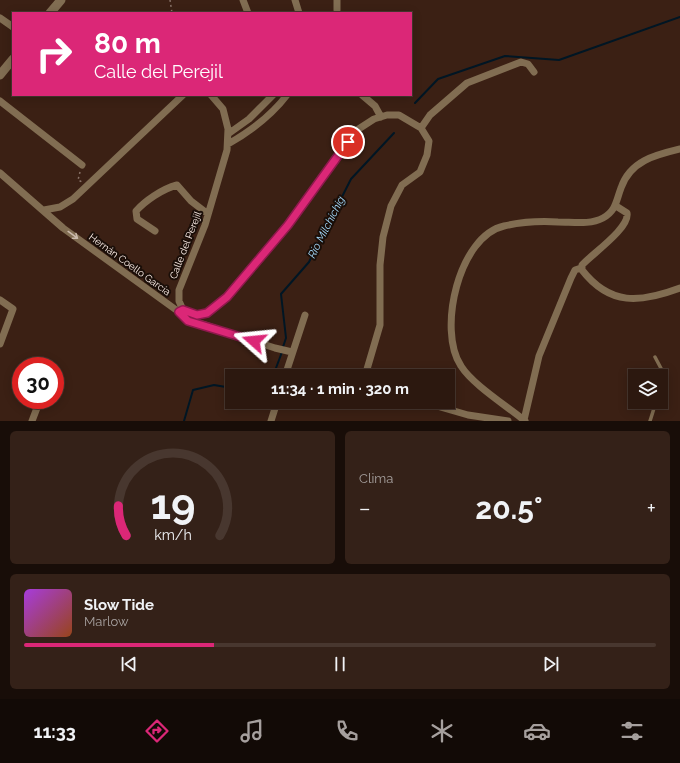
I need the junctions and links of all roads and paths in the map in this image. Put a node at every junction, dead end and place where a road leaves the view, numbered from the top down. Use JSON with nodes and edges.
{"nodes":[{"id":1,"x":61,"y":0,"type":"edge"},
{"id":2,"x":170,"y":0,"type":"edge"},
{"id":3,"x":243,"y":0,"type":"edge"},
{"id":4,"x":295,"y":0,"type":"edge"},
{"id":5,"x":337,"y":0,"type":"edge"},
{"id":6,"x":338,"y":10,"type":"dead end"},
{"id":7,"x":51,"y":12,"type":"edge"},
{"id":8,"x":172,"y":12,"type":"edge"},
{"id":9,"x":248,"y":12,"type":"edge"},
{"id":10,"x":299,"y":12,"type":"edge"},
{"id":11,"x":0,"y":18,"type":"edge"},
{"id":12,"x":12,"y":26,"type":"edge"},
{"id":13,"x":12,"y":59,"type":"edge"},
{"id":14,"x":534,"y":72,"type":"dead end"},
{"id":15,"x":0,"y":75,"type":"edge"},
{"id":16,"x":182,"y":96,"type":"edge"},
{"id":17,"x":212,"y":96,"type":"edge"},
{"id":18,"x":272,"y":96,"type":"edge"},
{"id":19,"x":286,"y":96,"type":"edge"},
{"id":20,"x":363,"y":96,"type":"edge"},
{"id":21,"x":0,"y":101,"type":"edge"},
{"id":22,"x":381,"y":117,"type":"junction"},
{"id":23,"x":421,"y":128,"type":"junction"},
{"id":24,"x":228,"y":134,"type":"junction"},
{"id":25,"x":228,"y":144,"type":"junction"},
{"id":26,"x":680,"y":149,"type":"edge"},
{"id":27,"x":82,"y":165,"type":"dead end"},
{"id":28,"x":0,"y":173,"type":"edge"},
{"id":29,"x":79,"y":174,"type":"dead end"},
{"id":30,"x":86,"y":186,"type":"junction"},
{"id":31,"x":616,"y":206,"type":"junction"},
{"id":32,"x":44,"y":210,"type":"junction"},
{"id":33,"x":208,"y":214,"type":"junction"},
{"id":34,"x":155,"y":231,"type":"dead end"},
{"id":35,"x":582,"y":268,"type":"junction"},
{"id":36,"x":680,"y":288,"type":"edge"},
{"id":37,"x":0,"y":300,"type":"edge"},
{"id":38,"x":181,"y":311,"type":"junction"},
{"id":39,"x":305,"y":315,"type":"dead end"},
{"id":40,"x":0,"y":344,"type":"edge"},
{"id":41,"x":289,"y":351,"type":"junction"},
{"id":42,"x":655,"y":357,"type":"dead end"},
{"id":43,"x":286,"y":369,"type":"edge"},
{"id":44,"x":367,"y":369,"type":"edge"},
{"id":45,"x":661,"y":369,"type":"edge"},
{"id":46,"x":37,"y":409,"type":"edge"},
{"id":47,"x":275,"y":409,"type":"edge"},
{"id":48,"x":447,"y":409,"type":"edge"},
{"id":49,"x":654,"y":409,"type":"edge"},
{"id":50,"x":32,"y":421,"type":"edge"},
{"id":51,"x":271,"y":421,"type":"edge"},
{"id":52,"x":508,"y":421,"type":"edge"},
{"id":53,"x":524,"y":421,"type":"edge"},
{"id":54,"x":650,"y":421,"type":"edge"}],
"edges":[{"from":1,"to":7,"type":"street"},
{"from":2,"to":8,"type":"path"},
{"from":3,"to":9,"type":"street"},
{"from":4,"to":10,"type":"street"},
{"from":5,"to":6,"type":"street"},
{"from":11,"to":12,"type":"street"},
{"from":13,"to":15,"type":"street"},
{"from":14,"to":23,"type":"street"},
{"from":16,"to":30,"type":"street"},
{"from":17,"to":24,"type":"street","name":"Calle del Perejil"},
{"from":18,"to":24,"type":"street"},
{"from":19,"to":25,"type":"street"},
{"from":20,"to":22,"type":"street"},
{"from":21,"to":27,"type":"street"},
{"from":22,"to":23,"type":"street"},
{"from":22,"to":38,"type":"street"},
{"from":23,"to":44,"type":"street"},
{"from":24,"to":25,"type":"street","name":"Calle del Perejil"},
{"from":25,"to":33,"type":"street","name":"Calle del Perejil"},
{"from":26,"to":31,"type":"street"},
{"from":28,"to":32,"type":"street","name":"Hernán Coello García"},
{"from":29,"to":30,"type":"path"},
{"from":30,"to":32,"type":"street"},
{"from":31,"to":35,"type":"street"},
{"from":31,"to":53,"type":"street"},
{"from":32,"to":38,"type":"street","name":"Hernán Coello García","one_way":true},
{"from":33,"to":34,"type":"street"},
{"from":33,"to":38,"type":"street","name":"Calle del Perejil"},
{"from":35,"to":36,"type":"street"},
{"from":35,"to":53,"type":"street"},
{"from":37,"to":40,"type":"street"},
{"from":38,"to":41,"type":"street","name":"Hernán Coello García"},
{"from":39,"to":41,"type":"street"},
{"from":41,"to":43,"type":"street"},
{"from":42,"to":45,"type":"lane"},
{"from":46,"to":50,"type":"street"},
{"from":47,"to":51,"type":"street"},
{"from":48,"to":52,"type":"street"},
{"from":49,"to":54,"type":"lane"}]}
